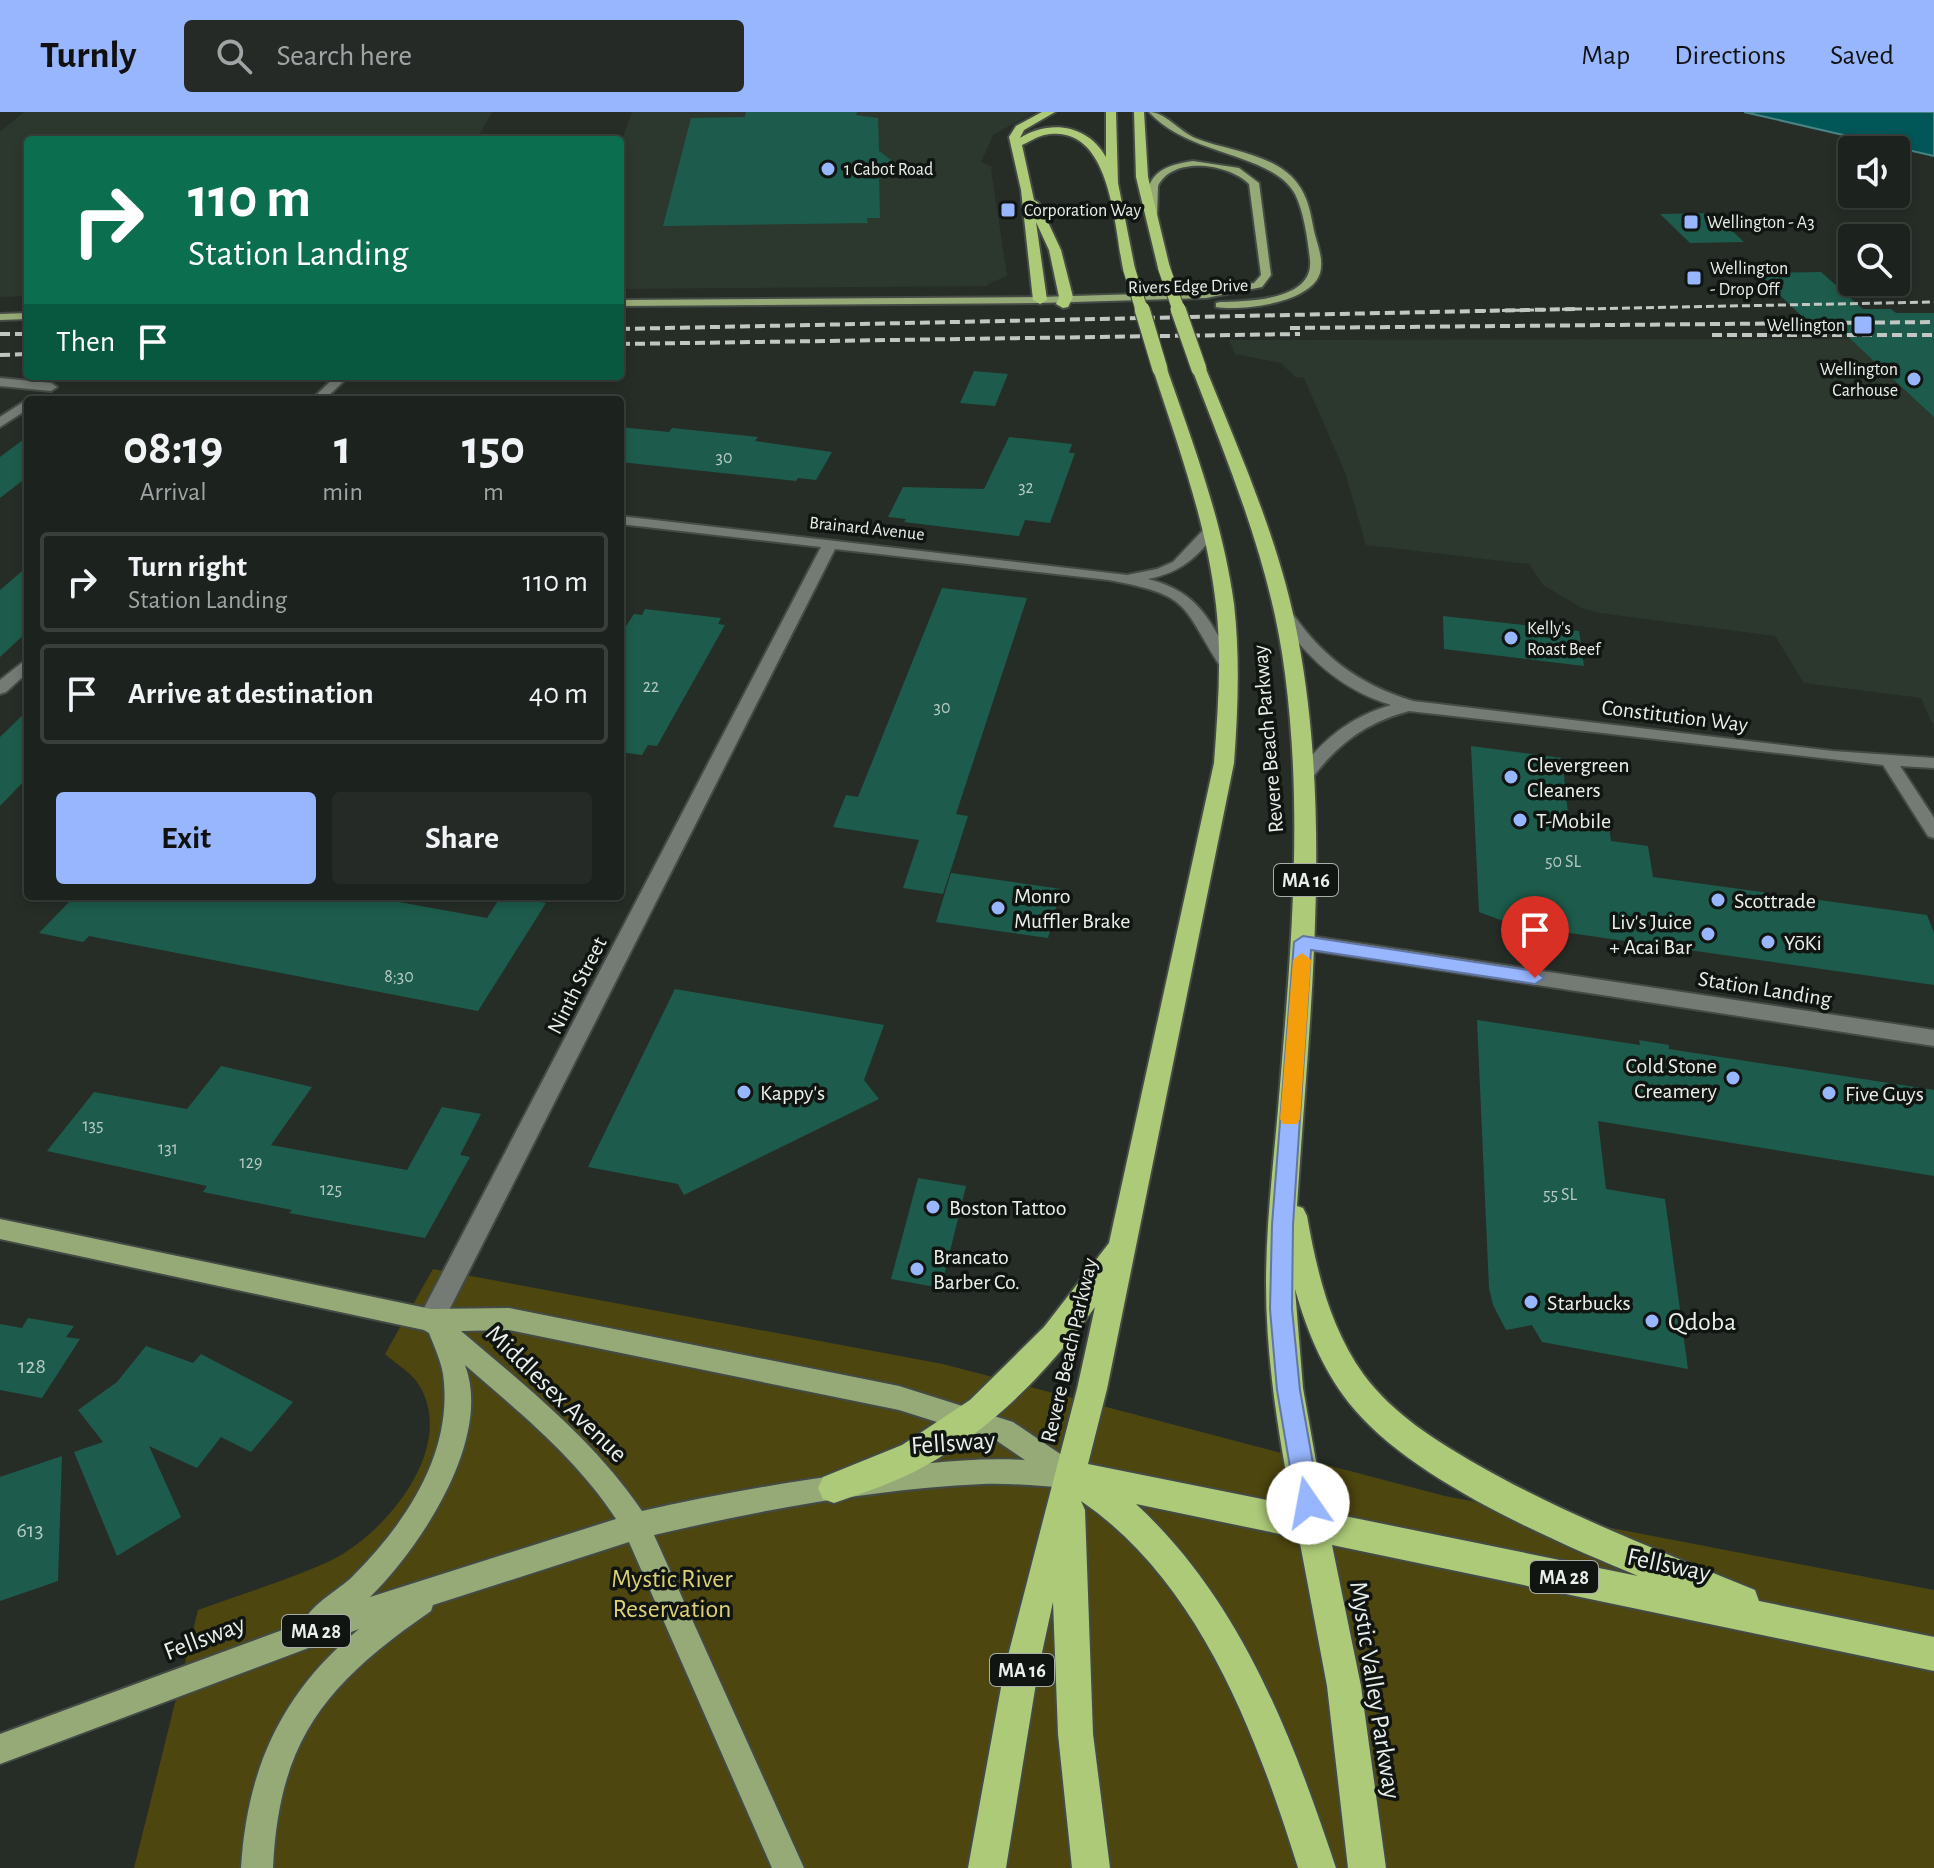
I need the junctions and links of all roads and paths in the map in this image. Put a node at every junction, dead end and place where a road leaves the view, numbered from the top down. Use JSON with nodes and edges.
{"nodes":[{"id":1,"x":1050,"y":112,"type":"edge"},
{"id":2,"x":1111,"y":112,"type":"edge"},
{"id":3,"x":1139,"y":112,"type":"edge"},
{"id":4,"x":1153,"y":112,"type":"edge"},
{"id":5,"x":1019,"y":152,"type":"junction"},
{"id":6,"x":1112,"y":183,"type":"junction"},
{"id":7,"x":1027,"y":190,"type":"junction"},
{"id":8,"x":1152,"y":227,"type":"junction"},
{"id":9,"x":1040,"y":300,"type":"junction"},
{"id":10,"x":1065,"y":301,"type":"junction"},
{"id":11,"x":624,"y":303,"type":"edge"},
{"id":12,"x":0,"y":307,"type":"edge"},
{"id":13,"x":24,"y":307,"type":"edge"},
{"id":14,"x":24,"y":316,"type":"edge"},
{"id":15,"x":0,"y":317,"type":"edge"},
{"id":16,"x":339,"y":380,"type":"edge"},
{"id":17,"x":0,"y":382,"type":"edge"},
{"id":18,"x":38,"y":396,"type":"edge"},
{"id":19,"x":321,"y":396,"type":"edge"},
{"id":20,"x":24,"y":406,"type":"edge"},
{"id":21,"x":0,"y":423,"type":"edge"},
{"id":22,"x":624,"y":520,"type":"edge"},
{"id":23,"x":1210,"y":531,"type":"junction"},
{"id":24,"x":830,"y":544,"type":"junction"},
{"id":25,"x":1148,"y":580,"type":"junction"},
{"id":26,"x":1283,"y":610,"type":"junction"},
{"id":27,"x":1228,"y":666,"type":"junction"},
{"id":28,"x":24,"y":667,"type":"edge"},
{"id":29,"x":0,"y":689,"type":"edge"},
{"id":30,"x":1411,"y":706,"type":"junction"},
{"id":31,"x":1888,"y":760,"type":"junction"},
{"id":32,"x":1934,"y":763,"type":"edge"},
{"id":33,"x":1304,"y":777,"type":"junction"},
{"id":34,"x":1934,"y":832,"type":"edge"},
{"id":35,"x":1303,"y":942,"type":"junction"},
{"id":36,"x":1934,"y":1038,"type":"edge"},
{"id":37,"x":1288,"y":1150,"type":"junction"},
{"id":38,"x":0,"y":1229,"type":"edge"},
{"id":39,"x":1124,"y":1241,"type":"junction"},
{"id":40,"x":431,"y":1320,"type":"junction"},
{"id":41,"x":968,"y":1419,"type":"junction"},
{"id":42,"x":1069,"y":1475,"type":"junction"},
{"id":43,"x":834,"y":1488,"type":"junction"},
{"id":44,"x":1313,"y":1524,"type":"junction"},
{"id":45,"x":636,"y":1526,"type":"junction"},
{"id":46,"x":464,"y":1579,"type":"junction"},
{"id":47,"x":1815,"y":1629,"type":"junction"},
{"id":48,"x":298,"y":1637,"type":"junction"},
{"id":49,"x":1934,"y":1654,"type":"edge"},
{"id":50,"x":0,"y":1749,"type":"edge"},
{"id":51,"x":257,"y":1868,"type":"edge"},
{"id":52,"x":788,"y":1868,"type":"edge"},
{"id":53,"x":987,"y":1868,"type":"edge"},
{"id":54,"x":1091,"y":1868,"type":"edge"},
{"id":55,"x":1317,"y":1868,"type":"edge"},
{"id":56,"x":1367,"y":1868,"type":"edge"}],
"edges":[{"from":1,"to":5,"type":"highway"},
{"from":2,"to":6,"type":"highway","name":"Revere Beach Parkway","number":"MA 16"},
{"from":3,"to":8,"type":"highway","name":"Revere Beach Parkway","number":"MA 16"},
{"from":4,"to":10,"type":"main road","name":"Rivers Edge Drive"},
{"from":5,"to":6,"type":"highway"},
{"from":5,"to":7,"type":"highway"},
{"from":6,"to":23,"type":"highway","name":"Revere Beach Parkway","number":"MA 16","bridge":true},
{"from":7,"to":9,"type":"highway"},
{"from":7,"to":10,"type":"highway"},
{"from":8,"to":10,"type":"main road","name":"Rivers Edge Drive"},
{"from":8,"to":26,"type":"highway","name":"Revere Beach Parkway","number":"MA 16","bridge":true},
{"from":9,"to":10,"type":"main road","name":"Rivers Edge Drive"},
{"from":9,"to":11,"type":"main road","name":"Rivers Edge Drive"},
{"from":12,"to":13,"type":"main road"},
{"from":14,"to":15,"type":"main road"},
{"from":16,"to":19,"type":"street"},
{"from":17,"to":18,"type":"street"},
{"from":20,"to":21,"type":"street"},
{"from":22,"to":24,"type":"street","name":"Brainard Avenue"},
{"from":23,"to":25,"type":"street"},
{"from":23,"to":27,"type":"highway","name":"Revere Beach Parkway","number":"MA 16"},
{"from":24,"to":25,"type":"street","name":"Brainard Avenue"},
{"from":24,"to":40,"type":"street","name":"Ninth Street"},
{"from":25,"to":27,"type":"street","name":"Brainard Avenue"},
{"from":26,"to":30,"type":"street","name":"Constitution Way"},
{"from":26,"to":33,"type":"highway","name":"Revere Beach Parkway","number":"MA 16"},
{"from":27,"to":39,"type":"highway","name":"Revere Beach Parkway","number":"MA 16"},
{"from":28,"to":29,"type":"street"},
{"from":30,"to":31,"type":"street","name":"Constitution Way"},
{"from":30,"to":33,"type":"street","name":"Constitution Way"},
{"from":31,"to":32,"type":"street","name":"Constitution Way"},
{"from":31,"to":34,"type":"street"},
{"from":33,"to":35,"type":"highway","name":"Revere Beach Parkway","number":"MA 16"},
{"from":35,"to":36,"type":"street","name":"Station Landing"},
{"from":35,"to":37,"type":"highway","name":"Revere Beach Parkway","number":"MA 16"},
{"from":37,"to":44,"type":"highway","name":"Revere Beach Parkway","number":"MA 16"},
{"from":37,"to":47,"type":"highway"},
{"from":38,"to":40,"type":"main road","name":"Middlesex Avenue"},
{"from":39,"to":41,"type":"highway"},
{"from":39,"to":42,"type":"highway","name":"Revere Beach Parkway","number":"MA 16"},
{"from":40,"to":41,"type":"main road","name":"Middlesex Avenue"},
{"from":40,"to":45,"type":"main road","name":"Middlesex Avenue"},
{"from":40,"to":48,"type":"main road"},
{"from":41,"to":42,"type":"main road","name":"Middlesex Avenue"},
{"from":41,"to":43,"type":"highway"},
{"from":42,"to":43,"type":"main road","name":"Fellsway","number":"MA 28"},
{"from":42,"to":44,"type":"highway","name":"Fellsway","number":"MA 28"},
{"from":42,"to":53,"type":"highway","number":"MA 16"},
{"from":42,"to":54,"type":"highway"},
{"from":42,"to":55,"type":"highway"},
{"from":43,"to":45,"type":"main road","name":"Fellsway","number":"MA 28"},
{"from":44,"to":47,"type":"highway","name":"Fellsway","number":"MA 28"},
{"from":44,"to":56,"type":"highway","name":"Mystic Valley Parkway","number":"MA 16"},
{"from":45,"to":46,"type":"main road","name":"Fellsway","number":"MA 28"},
{"from":45,"to":52,"type":"main road","name":"Middlesex Avenue"},
{"from":46,"to":48,"type":"main road","name":"Fellsway","number":"MA 28"},
{"from":46,"to":51,"type":"main road"},
{"from":47,"to":49,"type":"highway","name":"Fellsway","number":"MA 28"},
{"from":48,"to":50,"type":"main road","name":"Fellsway","number":"MA 28"}]}
